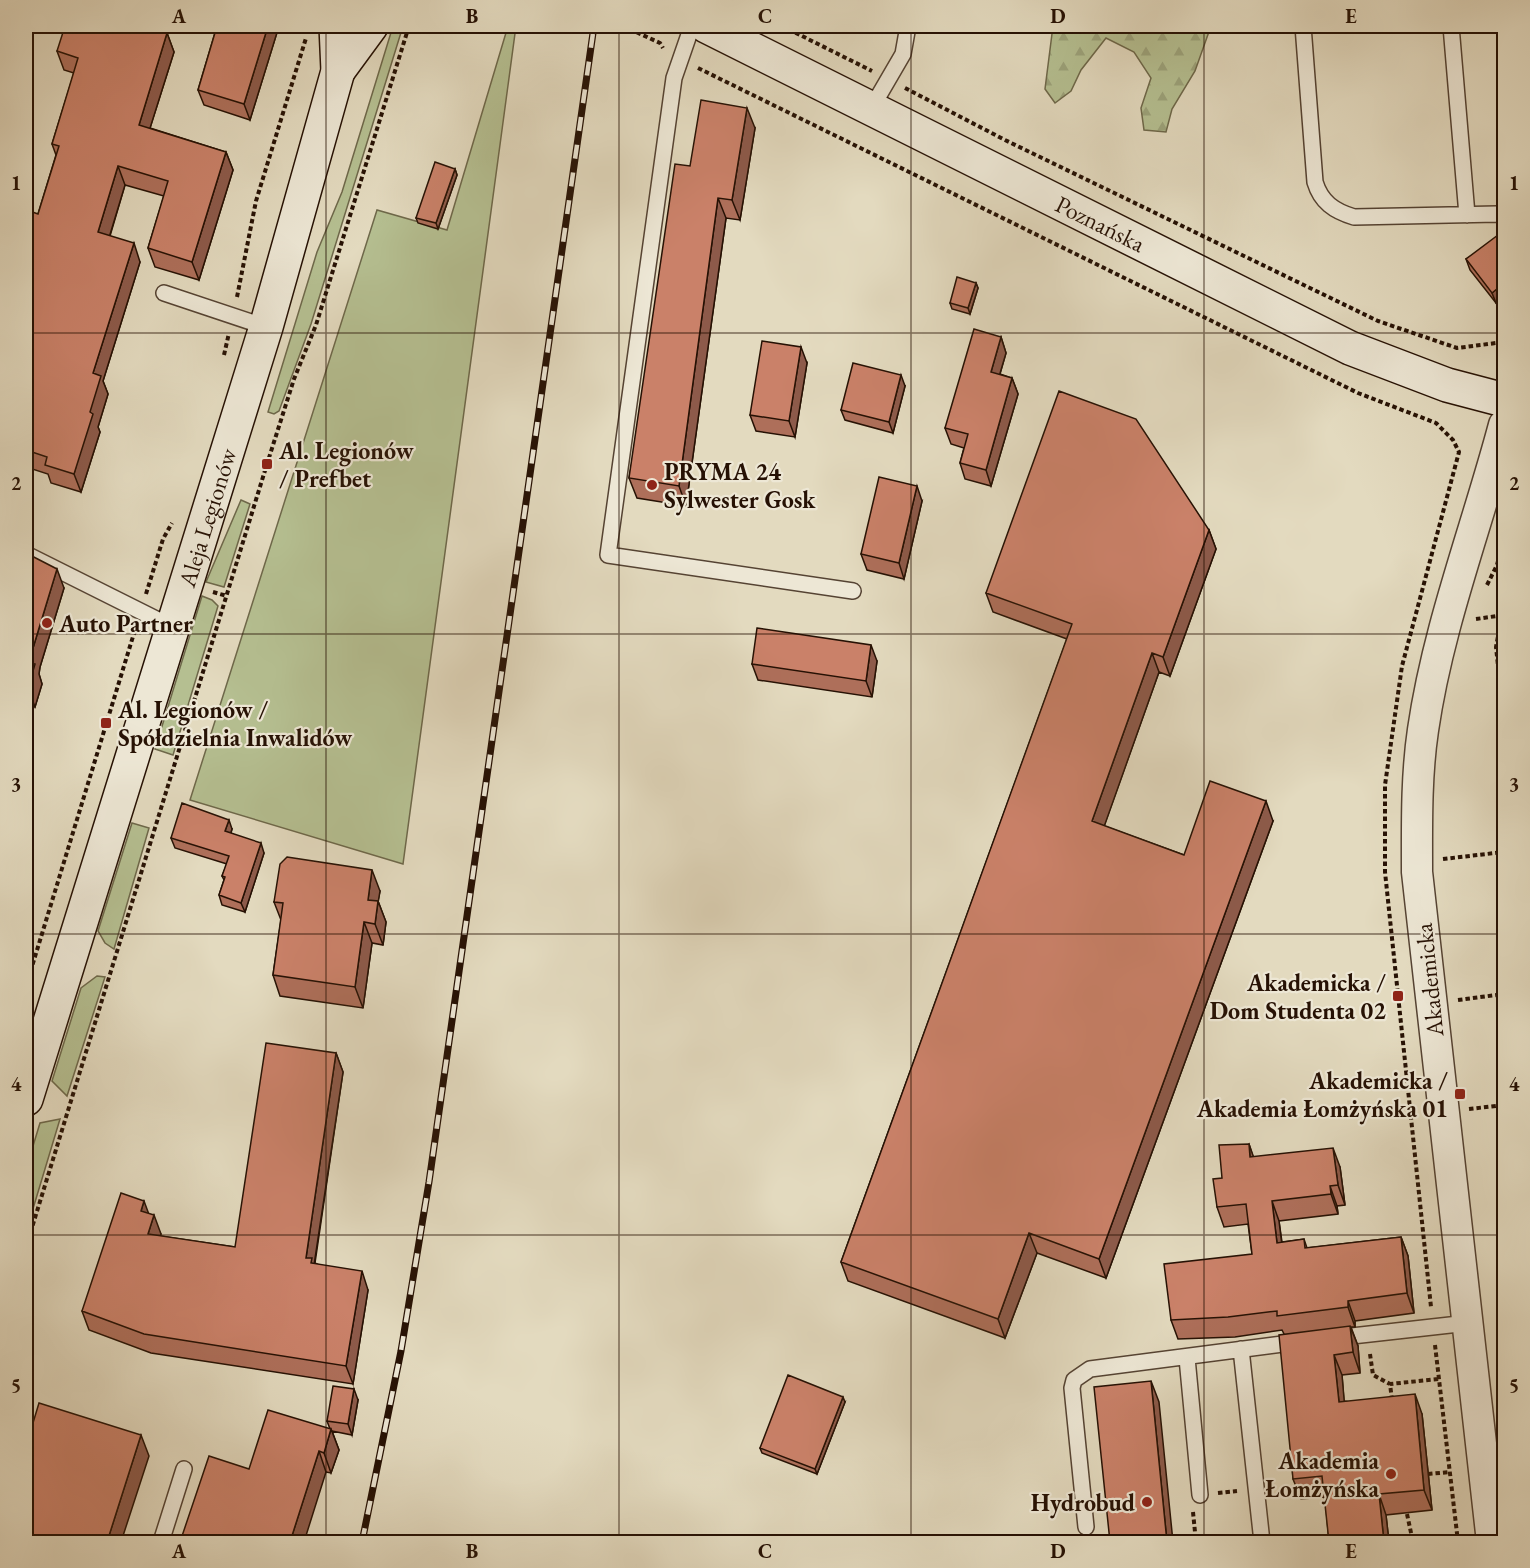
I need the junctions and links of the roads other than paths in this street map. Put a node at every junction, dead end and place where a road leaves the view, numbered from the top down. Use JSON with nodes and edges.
{"nodes":[{"id":1,"x":371,"y":26,"type":"edge"},
{"id":2,"x":692,"y":26,"type":"edge"},
{"id":3,"x":706,"y":26,"type":"edge"},
{"id":4,"x":908,"y":26,"type":"edge"},
{"id":5,"x":1303,"y":26,"type":"edge"},
{"id":6,"x":1451,"y":26,"type":"edge"},
{"id":7,"x":323,"y":27,"type":"edge"},
{"id":8,"x":338,"y":72,"type":"junction"},
{"id":9,"x":871,"y":110,"type":"junction"},
{"id":10,"x":1467,"y":215,"type":"junction"},
{"id":11,"x":1504,"y":216,"type":"edge"},
{"id":12,"x":164,"y":293,"type":"dead end"},
{"id":13,"x":266,"y":327,"type":"junction"},
{"id":14,"x":1504,"y":400,"type":"edge"},
{"id":15,"x":1504,"y":425,"type":"edge"},
{"id":16,"x":26,"y":554,"type":"edge"},
{"id":17,"x":853,"y":591,"type":"dead end"},
{"id":18,"x":172,"y":627,"type":"junction"},
{"id":19,"x":26,"y":1100,"type":"edge"},
{"id":20,"x":1468,"y":1323,"type":"junction"},
{"id":21,"x":1241,"y":1350,"type":"junction"},
{"id":22,"x":1187,"y":1358,"type":"junction"},
{"id":23,"x":184,"y":1469,"type":"dead end"},
{"id":24,"x":1200,"y":1495,"type":"road end"},
{"id":25,"x":1086,"y":1527,"type":"dead end"},
{"id":26,"x":161,"y":1542,"type":"edge"},
{"id":27,"x":1262,"y":1542,"type":"edge"},
{"id":28,"x":1492,"y":1542,"type":"edge"}],
"edges":[{"from":1,"to":8,"type":"main road","name":"Aleja Legionów"},
{"from":2,"to":17,"type":"lane"},
{"from":3,"to":9,"type":"main road","name":"Poznańska"},
{"from":4,"to":9,"type":"lane"},
{"from":5,"to":10,"type":"lane"},
{"from":6,"to":10,"type":"lane"},
{"from":7,"to":8,"type":"main road","name":"Aleja Legionów"},
{"from":8,"to":13,"type":"main road","name":"Aleja Legionów"},
{"from":9,"to":14,"type":"main road","name":"Poznańska"},
{"from":10,"to":11,"type":"lane"},
{"from":12,"to":13,"type":"lane"},
{"from":13,"to":18,"type":"main road","name":"Aleja Legionów"},
{"from":15,"to":20,"type":"street","name":"Akademicka"},
{"from":16,"to":18,"type":"lane"},
{"from":18,"to":19,"type":"main road","name":"Aleja Legionów"},
{"from":20,"to":21,"type":"lane"},
{"from":20,"to":28,"type":"street","name":"Akademicka"},
{"from":21,"to":22,"type":"lane"},
{"from":21,"to":27,"type":"lane"},
{"from":22,"to":24,"type":"lane"},
{"from":22,"to":25,"type":"lane"},
{"from":23,"to":26,"type":"lane"}]}
